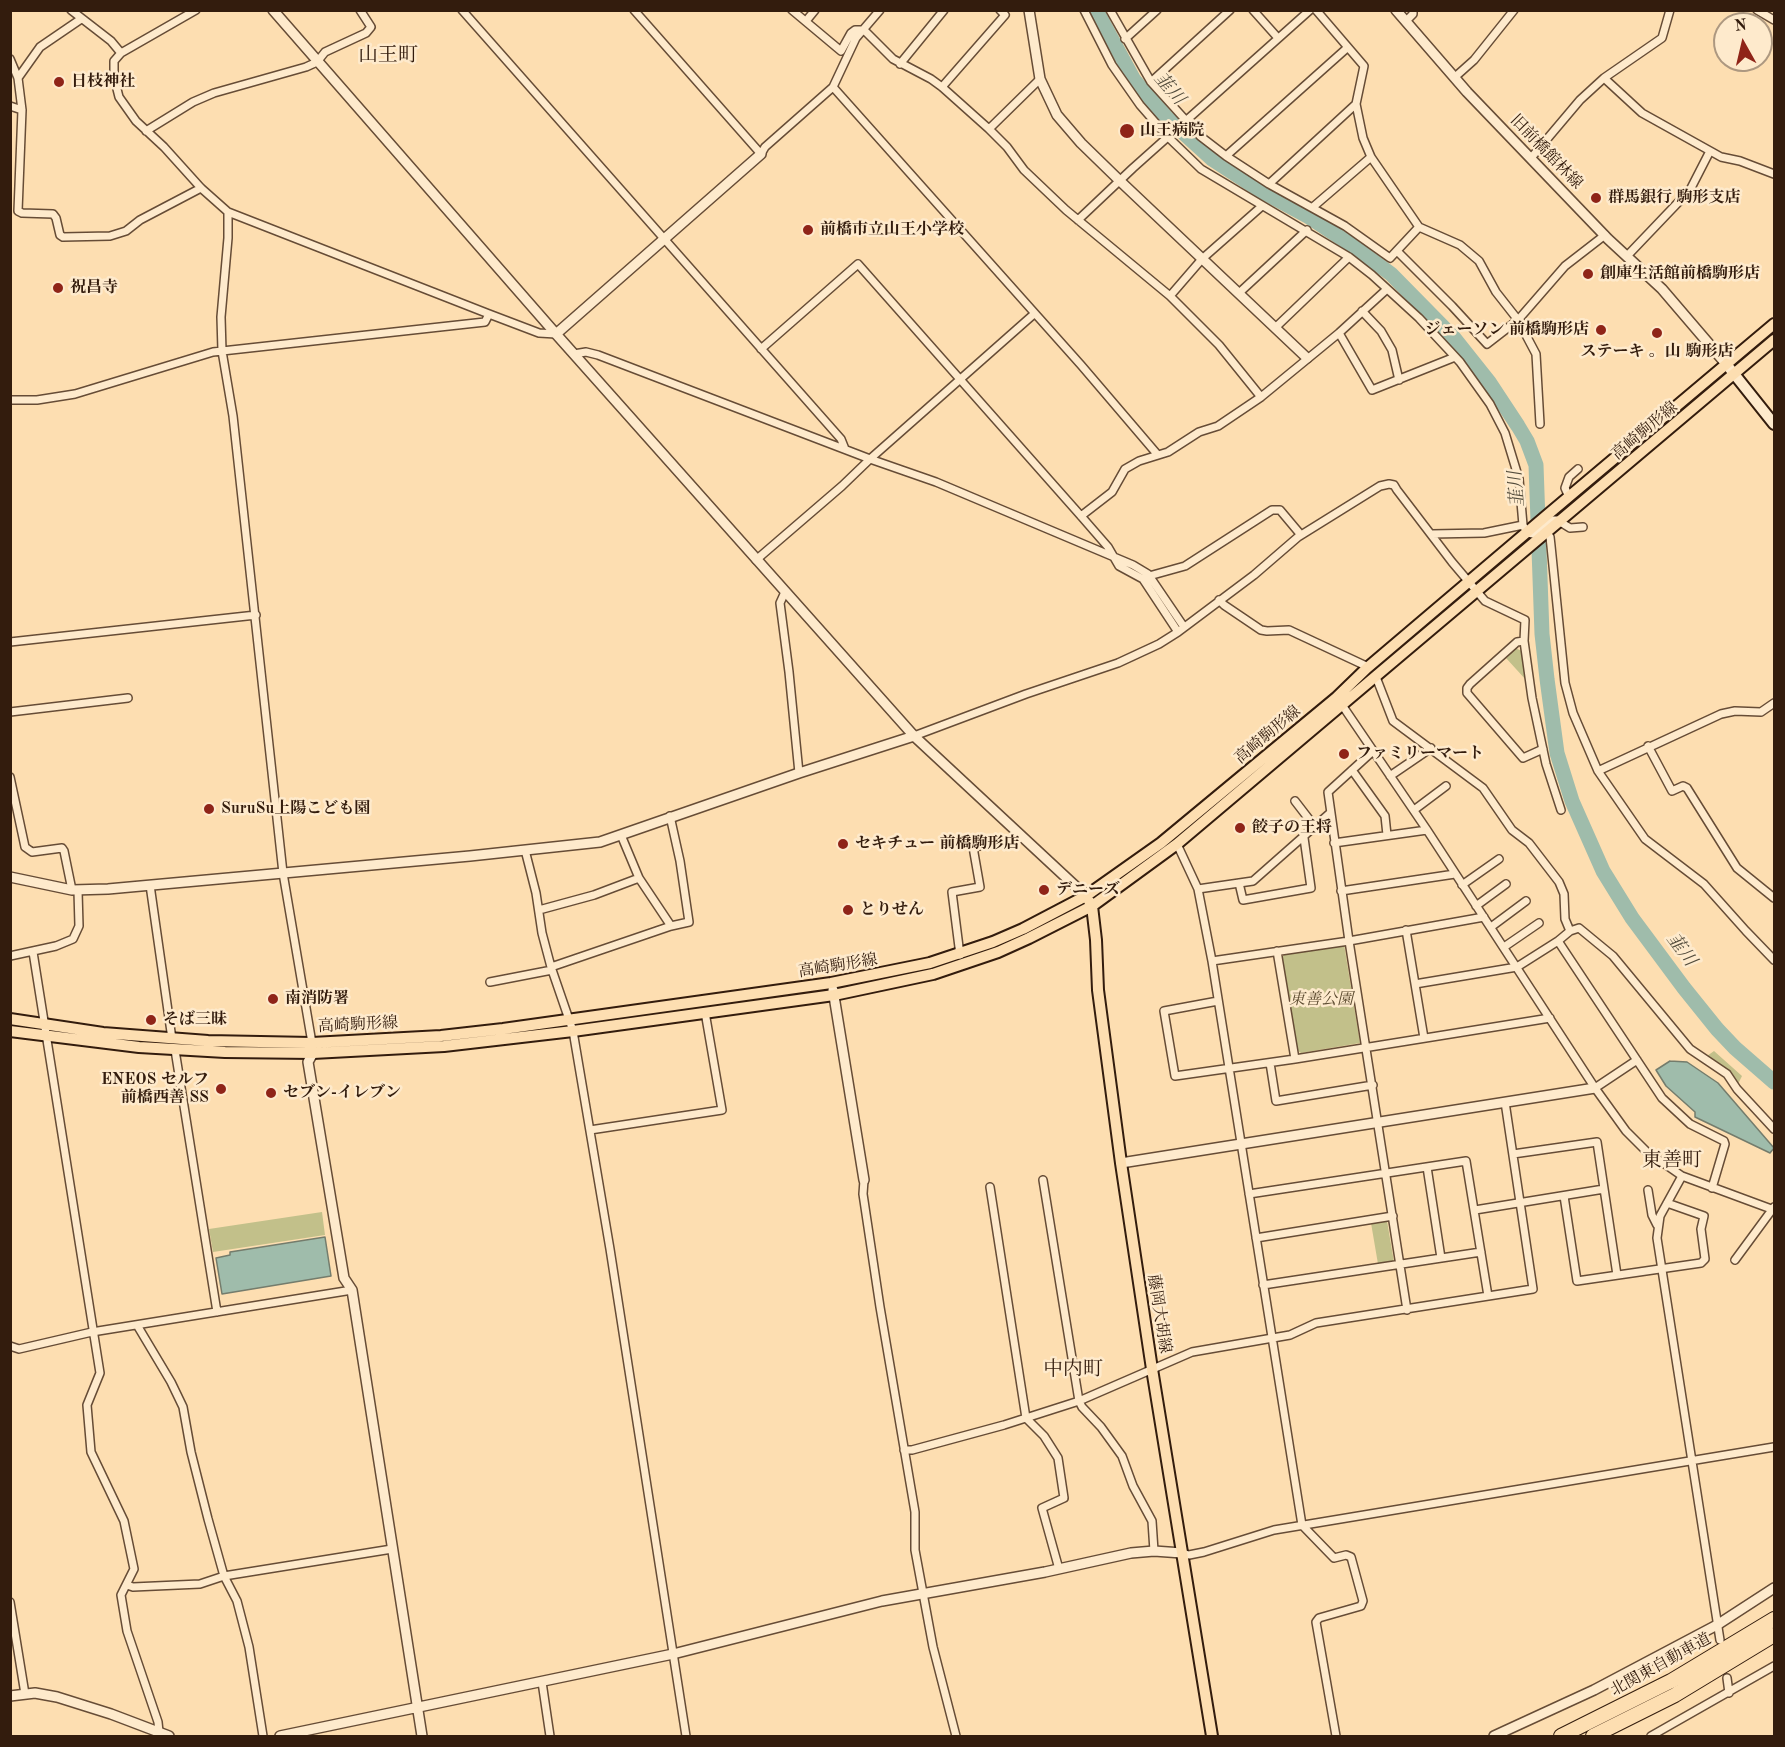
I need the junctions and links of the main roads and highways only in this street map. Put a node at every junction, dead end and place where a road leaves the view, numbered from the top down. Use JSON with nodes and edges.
{"nodes":[{"id":1,"x":1774,"y":324,"type":"edge"},
{"id":2,"x":1774,"y":340,"type":"edge"},
{"id":3,"x":1726,"y":364,"type":"junction"},
{"id":4,"x":1735,"y":375,"type":"junction"},
{"id":5,"x":1774,"y":424,"type":"edge"},
{"id":6,"x":1546,"y":524,"type":"junction"},
{"id":7,"x":1339,"y":701,"type":"junction"},
{"id":8,"x":1086,"y":896,"type":"junction"},
{"id":9,"x":1092,"y":906,"type":"junction"},
{"id":10,"x":962,"y":959,"type":"junction"},
{"id":11,"x":10,"y":1020,"type":"edge"},
{"id":12,"x":572,"y":1025,"type":"junction"},
{"id":13,"x":10,"y":1031,"type":"edge"},
{"id":14,"x":173,"y":1045,"type":"junction"},
{"id":15,"x":1774,"y":1619,"type":"edge"},
{"id":16,"x":1774,"y":1635,"type":"edge"},
{"id":17,"x":1212,"y":1737,"type":"edge"},
{"id":18,"x":1561,"y":1737,"type":"edge"},
{"id":19,"x":1593,"y":1737,"type":"edge"}],
"edges":[{"from":1,"to":3,"type":"main road"},
{"from":2,"to":4,"type":"main road"},
{"from":3,"to":4,"type":"main road"},
{"from":3,"to":6,"type":"main road","name":"高崎駒形線"},
{"from":4,"to":5,"type":"main road"},
{"from":4,"to":6,"type":"main road","name":"高崎駒形線"},
{"from":6,"to":7,"type":"main road","name":"高崎駒形線"},
{"from":6,"to":7,"type":"main road","name":"高崎駒形線"},
{"from":7,"to":8,"type":"main road","name":"高崎駒形線"},
{"from":7,"to":9,"type":"main road","name":"高崎駒形線"},
{"from":8,"to":9,"type":"main road","name":"藤岡大胡線"},
{"from":8,"to":10,"type":"main road","name":"高崎駒形線"},
{"from":9,"to":10,"type":"main road","name":"高崎駒形線"},
{"from":9,"to":17,"type":"main road","name":"藤岡大胡線"},
{"from":10,"to":12,"type":"main road","name":"高崎駒形線"},
{"from":10,"to":12,"type":"main road","name":"高崎駒形線"},
{"from":11,"to":14,"type":"main road","name":"高崎駒形線"},
{"from":12,"to":14,"type":"main road","name":"高崎駒形線"},
{"from":13,"to":14,"type":"main road","name":"高崎駒形線"},
{"from":15,"to":18,"type":"highway","name":"北関東自動車道"},
{"from":16,"to":19,"type":"highway","name":"北関東自動車道"}]}
